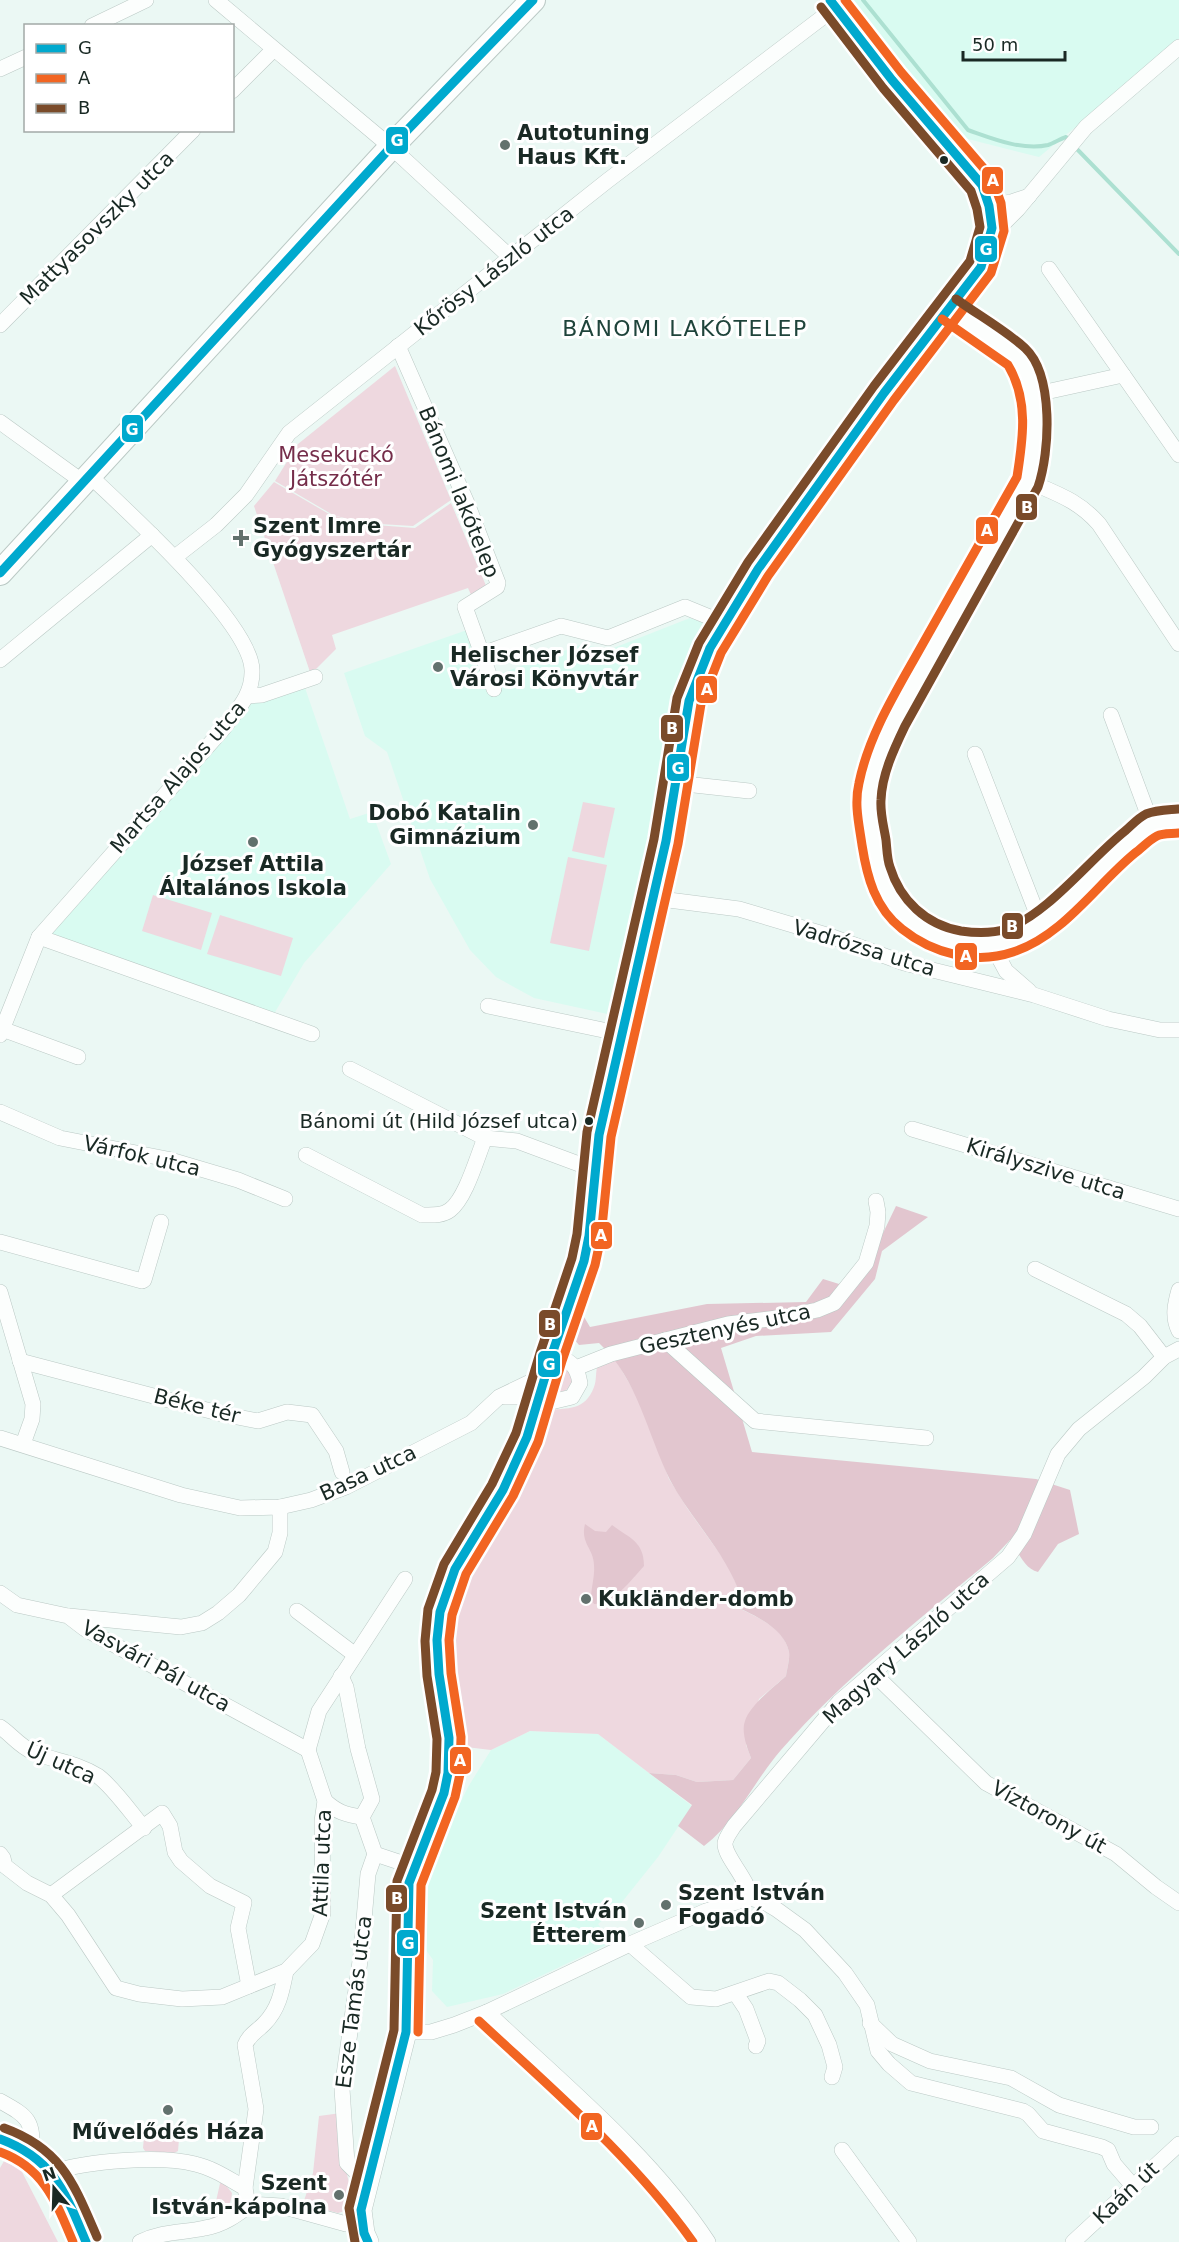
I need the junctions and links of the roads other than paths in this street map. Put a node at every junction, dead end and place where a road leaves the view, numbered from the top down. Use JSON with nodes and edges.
{"nodes":[{"id":1,"x":146,"y":0,"type":"edge"},
{"id":2,"x":216,"y":0,"type":"edge"},
{"id":3,"x":533,"y":0,"type":"edge"},
{"id":4,"x":833,"y":4,"type":"edge"},
{"id":5,"x":96,"y":24,"type":"edge"},
{"id":6,"x":1179,"y":47,"type":"edge"},
{"id":7,"x":273,"y":50,"type":"junction"},
{"id":8,"x":24,"y":58,"type":"edge"},
{"id":9,"x":0,"y":69,"type":"edge"},
{"id":10,"x":234,"y":89,"type":"edge"},
{"id":11,"x":191,"y":132,"type":"edge"},
{"id":12,"x":391,"y":147,"type":"junction"},
{"id":13,"x":1029,"y":195,"type":"junction"},
{"id":14,"x":989,"y":206,"type":"junction"},
{"id":15,"x":991,"y":236,"type":"junction"},
{"id":16,"x":510,"y":257,"type":"junction"},
{"id":17,"x":1049,"y":269,"type":"dead end"},
{"id":18,"x":949,"y":309,"type":"junction"},
{"id":19,"x":0,"y":325,"type":"edge"},
{"id":20,"x":398,"y":346,"type":"junction"},
{"id":21,"x":1123,"y":375,"type":"junction"},
{"id":22,"x":1032,"y":395,"type":"junction"},
{"id":23,"x":0,"y":423,"type":"edge"},
{"id":24,"x":1179,"y":455,"type":"edge"},
{"id":25,"x":86,"y":479,"type":"junction"},
{"id":26,"x":1028,"y":481,"type":"junction"},
{"id":27,"x":152,"y":535,"type":"junction"},
{"id":28,"x":175,"y":557,"type":"junction"},
{"id":29,"x":0,"y":573,"type":"edge"},
{"id":30,"x":724,"y":623,"type":"junction"},
{"id":31,"x":1179,"y":644,"type":"edge"},
{"id":32,"x":482,"y":654,"type":"junction"},
{"id":33,"x":0,"y":660,"type":"edge"},
{"id":34,"x":315,"y":677,"type":"dead end"},
{"id":35,"x":494,"y":688,"type":"dead end"},
{"id":36,"x":248,"y":696,"type":"junction"},
{"id":37,"x":1111,"y":715,"type":"dead end"},
{"id":38,"x":975,"y":754,"type":"dead end"},
{"id":39,"x":676,"y":783,"type":"junction"},
{"id":40,"x":749,"y":791,"type":"dead end"},
{"id":41,"x":1179,"y":821,"type":"edge"},
{"id":42,"x":1152,"y":825,"type":"junction"},
{"id":43,"x":653,"y":898,"type":"junction"},
{"id":44,"x":1041,"y":924,"type":"junction"},
{"id":45,"x":39,"y":937,"type":"junction"},
{"id":46,"x":992,"y":945,"type":"junction"},
{"id":47,"x":1034,"y":996,"type":"junction"},
{"id":48,"x":488,"y":1006,"type":"dead end"},
{"id":49,"x":1179,"y":1030,"type":"edge"},
{"id":50,"x":1,"y":1032,"type":"edge"},
{"id":51,"x":312,"y":1034,"type":"dead end"},
{"id":52,"x":622,"y":1034,"type":"junction"},
{"id":53,"x":78,"y":1057,"type":"dead end"},
{"id":54,"x":350,"y":1069,"type":"dead end"},
{"id":55,"x":0,"y":1112,"type":"edge"},
{"id":56,"x":912,"y":1129,"type":"dead end"},
{"id":57,"x":485,"y":1138,"type":"junction"},
{"id":58,"x":306,"y":1155,"type":"dead end"},
{"id":59,"x":595,"y":1170,"type":"junction"},
{"id":60,"x":285,"y":1199,"type":"dead end"},
{"id":61,"x":876,"y":1201,"type":"dead end"},
{"id":62,"x":1179,"y":1209,"type":"edge"},
{"id":63,"x":161,"y":1221,"type":"dead end"},
{"id":64,"x":0,"y":1242,"type":"edge"},
{"id":65,"x":1035,"y":1269,"type":"dead end"},
{"id":66,"x":1179,"y":1290,"type":"edge"},
{"id":67,"x":0,"y":1292,"type":"edge"},
{"id":68,"x":1179,"y":1331,"type":"edge"},
{"id":69,"x":665,"y":1340,"type":"junction"},
{"id":70,"x":1179,"y":1349,"type":"edge"},
{"id":71,"x":1164,"y":1357,"type":"junction"},
{"id":72,"x":20,"y":1361,"type":"junction"},
{"id":73,"x":549,"y":1365,"type":"junction"},
{"id":74,"x":576,"y":1368,"type":"junction"},
{"id":75,"x":498,"y":1397,"type":"junction"},
{"id":76,"x":539,"y":1400,"type":"junction"},
{"id":77,"x":0,"y":1438,"type":"edge"},
{"id":78,"x":926,"y":1438,"type":"dead end"},
{"id":79,"x":23,"y":1444,"type":"junction"},
{"id":80,"x":342,"y":1472,"type":"dead end"},
{"id":81,"x":280,"y":1507,"type":"junction"},
{"id":82,"x":405,"y":1579,"type":"dead end"},
{"id":83,"x":0,"y":1593,"type":"edge"},
{"id":84,"x":297,"y":1611,"type":"dead end"},
{"id":85,"x":68,"y":1616,"type":"junction"},
{"id":86,"x":354,"y":1654,"type":"junction"},
{"id":87,"x":873,"y":1673,"type":"junction"},
{"id":88,"x":341,"y":1676,"type":"junction"},
{"id":89,"x":0,"y":1727,"type":"edge"},
{"id":90,"x":308,"y":1750,"type":"junction"},
{"id":91,"x":325,"y":1801,"type":"junction"},
{"id":92,"x":362,"y":1817,"type":"junction"},
{"id":93,"x":144,"y":1828,"type":"junction"},
{"id":94,"x":375,"y":1854,"type":"junction"},
{"id":95,"x":2,"y":1865,"type":"edge"},
{"id":96,"x":414,"y":1867,"type":"junction"},
{"id":97,"x":51,"y":1895,"type":"junction"},
{"id":98,"x":750,"y":1898,"type":"junction"},
{"id":99,"x":1179,"y":1903,"type":"edge"},
{"id":100,"x":630,"y":1944,"type":"junction"},
{"id":101,"x":286,"y":1971,"type":"junction"},
{"id":102,"x":249,"y":1986,"type":"junction"},
{"id":103,"x":736,"y":1994,"type":"junction"},
{"id":104,"x":487,"y":2012,"type":"junction"},
{"id":105,"x":870,"y":2023,"type":"junction"},
{"id":106,"x":406,"y":2032,"type":"junction"},
{"id":107,"x":756,"y":2046,"type":"dead end"},
{"id":108,"x":832,"y":2077,"type":"dead end"},
{"id":109,"x":4,"y":2104,"type":"edge"},
{"id":110,"x":1151,"y":2127,"type":"dead end"},
{"id":111,"x":0,"y":2139,"type":"edge"},
{"id":112,"x":1179,"y":2144,"type":"edge"},
{"id":113,"x":842,"y":2150,"type":"dead end"},
{"id":114,"x":32,"y":2153,"type":"junction"},
{"id":115,"x":53,"y":2172,"type":"junction"},
{"id":116,"x":367,"y":2182,"type":"junction"},
{"id":117,"x":1133,"y":2186,"type":"junction"},
{"id":118,"x":245,"y":2188,"type":"junction"},
{"id":119,"x":251,"y":2204,"type":"junction"},
{"id":120,"x":365,"y":2233,"type":"edge"},
{"id":121,"x":86,"y":2242,"type":"edge"},
{"id":122,"x":140,"y":2242,"type":"edge"},
{"id":123,"x":708,"y":2242,"type":"edge"},
{"id":124,"x":909,"y":2242,"type":"edge"},
{"id":125,"x":1073,"y":2242,"type":"edge"}],
"edges":[{"from":1,"to":5,"type":"street"},
{"from":2,"to":7,"type":"street"},
{"from":3,"to":12,"type":"main road"},
{"from":4,"to":14,"type":"main road"},
{"from":4,"to":16,"type":"street","name":"Kőrösy László utca"},
{"from":6,"to":13,"type":"street"},
{"from":7,"to":10,"type":"street"},
{"from":7,"to":12,"type":"street"},
{"from":8,"to":9,"type":"street"},
{"from":11,"to":19,"type":"street","name":"Mattyasovszky utca"},
{"from":12,"to":16,"type":"street"},
{"from":12,"to":25,"type":"main road"},
{"from":13,"to":14,"type":"street"},
{"from":13,"to":15,"type":"street"},
{"from":14,"to":15,"type":"main road"},
{"from":15,"to":18,"type":"main road"},
{"from":16,"to":20,"type":"street","name":"Kőrösy László utca"},
{"from":17,"to":21,"type":"street"},
{"from":18,"to":22,"type":"street"},
{"from":18,"to":30,"type":"main road"},
{"from":20,"to":28,"type":"street","name":"Kőrösy László utca"},
{"from":20,"to":32,"type":"street","name":"Bánomi lakótelep"},
{"from":21,"to":22,"type":"street"},
{"from":21,"to":24,"type":"street"},
{"from":22,"to":26,"type":"street"},
{"from":23,"to":25,"type":"street","name":"Martsa Alajos utca"},
{"from":25,"to":27,"type":"street","name":"Martsa Alajos utca"},
{"from":25,"to":29,"type":"main road"},
{"from":26,"to":31,"type":"street"},
{"from":26,"to":46,"type":"street"},
{"from":27,"to":28,"type":"street","name":"Martsa Alajos utca"},
{"from":27,"to":33,"type":"street"},
{"from":28,"to":36,"type":"street","name":"Martsa Alajos utca"},
{"from":30,"to":32,"type":"street"},
{"from":30,"to":39,"type":"main road"},
{"from":32,"to":35,"type":"street"},
{"from":34,"to":36,"type":"street"},
{"from":36,"to":45,"type":"street","name":"Martsa Alajos utca"},
{"from":37,"to":42,"type":"street"},
{"from":38,"to":44,"type":"street"},
{"from":39,"to":40,"type":"street"},
{"from":39,"to":43,"type":"main road"},
{"from":41,"to":42,"type":"street"},
{"from":42,"to":44,"type":"street"},
{"from":43,"to":47,"type":"street","name":"Vadrózsa utca"},
{"from":43,"to":52,"type":"main road"},
{"from":44,"to":46,"type":"street"},
{"from":45,"to":50,"type":"street","name":"Martsa Alajos utca"},
{"from":45,"to":51,"type":"street"},
{"from":46,"to":47,"type":"street"},
{"from":47,"to":49,"type":"street","name":"Vadrózsa utca"},
{"from":48,"to":52,"type":"street"},
{"from":50,"to":53,"type":"street"},
{"from":52,"to":59,"type":"main road"},
{"from":54,"to":57,"type":"street"},
{"from":55,"to":60,"type":"street","name":"Várfok utca"},
{"from":56,"to":62,"type":"street","name":"Királyszive utca"},
{"from":57,"to":58,"type":"street"},
{"from":57,"to":59,"type":"street"},
{"from":59,"to":73,"type":"main road"},
{"from":61,"to":69,"type":"street","name":"Gesztenyés utca"},
{"from":63,"to":64,"type":"street"},
{"from":65,"to":71,"type":"street"},
{"from":66,"to":68,"type":"street"},
{"from":67,"to":72,"type":"street"},
{"from":69,"to":74,"type":"street","name":"Gesztenyés utca"},
{"from":69,"to":78,"type":"street"},
{"from":70,"to":71,"type":"street","name":"Magyary László utca"},
{"from":71,"to":87,"type":"street","name":"Magyary László utca"},
{"from":72,"to":79,"type":"street"},
{"from":72,"to":80,"type":"street","name":"Béke tér"},
{"from":73,"to":74,"type":"street"},
{"from":73,"to":75,"type":"street","name":"Basa utca"},
{"from":73,"to":76,"type":"main road"},
{"from":74,"to":76,"type":"street"},
{"from":75,"to":76,"type":"street"},
{"from":75,"to":81,"type":"street","name":"Basa utca"},
{"from":76,"to":96,"type":"main road"},
{"from":77,"to":79,"type":"street","name":"Basa utca"},
{"from":79,"to":81,"type":"street","name":"Basa utca"},
{"from":81,"to":85,"type":"street"},
{"from":82,"to":86,"type":"street"},
{"from":83,"to":85,"type":"street","name":"Vasvári Pál utca"},
{"from":84,"to":86,"type":"street"},
{"from":85,"to":90,"type":"street","name":"Vasvári Pál utca"},
{"from":86,"to":88,"type":"street"},
{"from":87,"to":98,"type":"street","name":"Magyary László utca"},
{"from":87,"to":99,"type":"street","name":"Víztorony út"},
{"from":88,"to":90,"type":"street"},
{"from":88,"to":92,"type":"street"},
{"from":89,"to":93,"type":"street","name":"Új utca"},
{"from":90,"to":91,"type":"street","name":"Attila utca"},
{"from":91,"to":92,"type":"street"},
{"from":91,"to":101,"type":"street","name":"Attila utca"},
{"from":92,"to":94,"type":"street"},
{"from":93,"to":97,"type":"street"},
{"from":93,"to":102,"type":"street"},
{"from":94,"to":96,"type":"street"},
{"from":94,"to":116,"type":"street","name":"Esze Tamás utca"},
{"from":95,"to":97,"type":"street"},
{"from":96,"to":106,"type":"main road"},
{"from":97,"to":102,"type":"street","name":"Attila utca"},
{"from":98,"to":100,"type":"street"},
{"from":98,"to":105,"type":"street"},
{"from":100,"to":103,"type":"street"},
{"from":100,"to":104,"type":"street"},
{"from":101,"to":102,"type":"street","name":"Attila utca"},
{"from":101,"to":118,"type":"street"},
{"from":103,"to":107,"type":"street"},
{"from":103,"to":108,"type":"street"},
{"from":104,"to":106,"type":"street"},
{"from":104,"to":123,"type":"street"},
{"from":105,"to":110,"type":"street"},
{"from":105,"to":117,"type":"street"},
{"from":106,"to":116,"type":"main road"},
{"from":109,"to":114,"type":"street"},
{"from":111,"to":114,"type":"main road"},
{"from":112,"to":117,"type":"street","name":"Kaán út"},
{"from":113,"to":124,"type":"street"},
{"from":114,"to":115,"type":"main road"},
{"from":115,"to":118,"type":"street"},
{"from":115,"to":121,"type":"main road"},
{"from":116,"to":120,"type":"main road"},
{"from":117,"to":125,"type":"street","name":"Kaán út"},
{"from":118,"to":119,"type":"street"},
{"from":119,"to":120,"type":"street"},
{"from":119,"to":122,"type":"street"}]}
